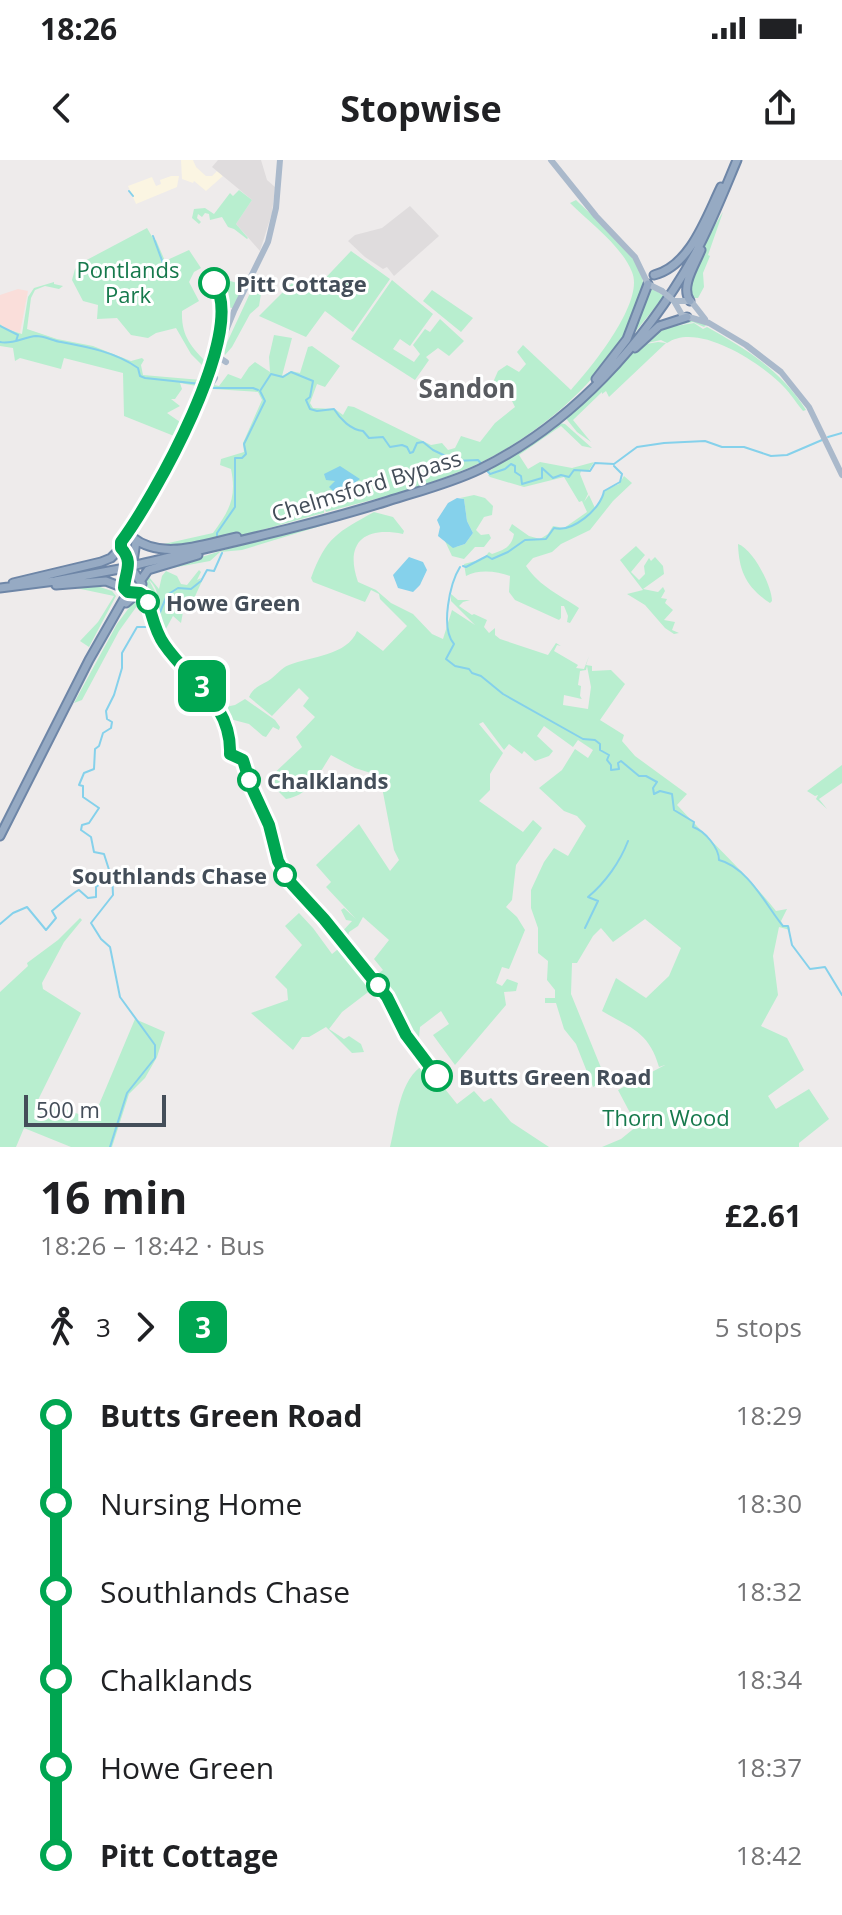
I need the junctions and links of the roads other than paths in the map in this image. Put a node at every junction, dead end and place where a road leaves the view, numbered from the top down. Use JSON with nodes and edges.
{"nodes":[{"id":1,"x":282,"y":160,"type":"edge"},
{"id":2,"x":551,"y":160,"type":"edge"},
{"id":3,"x":735,"y":160,"type":"edge"},
{"id":4,"x":724,"y":180,"type":"junction"},
{"id":5,"x":720,"y":199,"type":"junction"},
{"id":6,"x":652,"y":280,"type":"junction"},
{"id":7,"x":215,"y":285,"type":"dead end"},
{"id":8,"x":674,"y":301,"type":"junction"},
{"id":9,"x":690,"y":303,"type":"junction"},
{"id":10,"x":679,"y":310,"type":"junction"},
{"id":11,"x":689,"y":317,"type":"junction"},
{"id":12,"x":709,"y":323,"type":"junction"},
{"id":13,"x":217,"y":357,"type":"junction"},
{"id":14,"x":226,"y":362,"type":"dead end"},
{"id":15,"x":215,"y":378,"type":"dead end"},
{"id":16,"x":598,"y":381,"type":"junction"},
{"id":17,"x":204,"y":395,"type":"junction"},
{"id":18,"x":473,"y":471,"type":"junction"},
{"id":19,"x":842,"y":475,"type":"edge"},
{"id":20,"x":288,"y":526,"type":"junction"},
{"id":21,"x":272,"y":533,"type":"junction"},
{"id":22,"x":125,"y":537,"type":"junction"},
{"id":23,"x":136,"y":540,"type":"junction"},
{"id":24,"x":121,"y":548,"type":"junction"},
{"id":25,"x":136,"y":564,"type":"junction"},
{"id":26,"x":141,"y":580,"type":"junction"},
{"id":27,"x":86,"y":583,"type":"junction"},
{"id":28,"x":16,"y":585,"type":"junction"},
{"id":29,"x":0,"y":586,"type":"edge"},
{"id":30,"x":125,"y":589,"type":"junction"},
{"id":31,"x":135,"y":594,"type":"junction"},
{"id":32,"x":111,"y":619,"type":"junction"},
{"id":33,"x":0,"y":836,"type":"edge"},
{"id":34,"x":0,"y":844,"type":"edge"}],
"edges":[{"from":1,"to":13,"type":"main road"},
{"from":2,"to":6,"type":"main road"},
{"from":3,"to":4,"type":"highway","name":"Chelmsford Bypass"},
{"from":3,"to":5,"type":"highway","name":"Chelmsford Bypass"},
{"from":4,"to":6,"type":"highway"},
{"from":4,"to":16,"type":"highway","name":"Chelmsford Bypass"},
{"from":5,"to":9,"type":"highway"},
{"from":5,"to":16,"type":"highway","name":"Chelmsford Bypass"},
{"from":6,"to":8,"type":"main road","bridge":true},
{"from":6,"to":16,"type":"highway"},
{"from":7,"to":13,"type":"main road"},
{"from":8,"to":9,"type":"main road"},
{"from":8,"to":10,"type":"main road"},
{"from":9,"to":10,"type":"main road"},
{"from":9,"to":11,"type":"main road"},
{"from":9,"to":12,"type":"main road"},
{"from":10,"to":11,"type":"main road"},
{"from":11,"to":12,"type":"main road"},
{"from":11,"to":16,"type":"highway"},
{"from":12,"to":19,"type":"main road"},
{"from":13,"to":14,"type":"main road"},
{"from":13,"to":17,"type":"main road"},
{"from":13,"to":22,"type":"main road"},
{"from":15,"to":17,"type":"main road"},
{"from":16,"to":18,"type":"highway","name":"Chelmsford Bypass"},
{"from":17,"to":23,"type":"main road"},
{"from":18,"to":20,"type":"highway","name":"Chelmsford Bypass"},
{"from":18,"to":21,"type":"highway","name":"Chelmsford Bypass"},
{"from":20,"to":23,"type":"highway"},
{"from":20,"to":25,"type":"highway","name":"Chelmsford Bypass"},
{"from":21,"to":25,"type":"highway","name":"Chelmsford Bypass"},
{"from":21,"to":26,"type":"highway"},
{"from":22,"to":23,"type":"highway"},
{"from":22,"to":24,"type":"highway"},
{"from":23,"to":26,"type":"highway"},
{"from":24,"to":28,"type":"highway"},
{"from":24,"to":30,"type":"highway"},
{"from":25,"to":28,"type":"highway","name":"Chelmsford Bypass","bridge":true},
{"from":26,"to":31,"type":"highway"},
{"from":27,"to":28,"type":"highway"},
{"from":27,"to":30,"type":"highway"},
{"from":27,"to":32,"type":"highway"},
{"from":28,"to":29,"type":"highway","name":"Chelmsford Bypass"},
{"from":30,"to":31,"type":"highway"},
{"from":30,"to":32,"type":"highway"},
{"from":31,"to":34,"type":"highway"},
{"from":32,"to":33,"type":"highway"}]}
